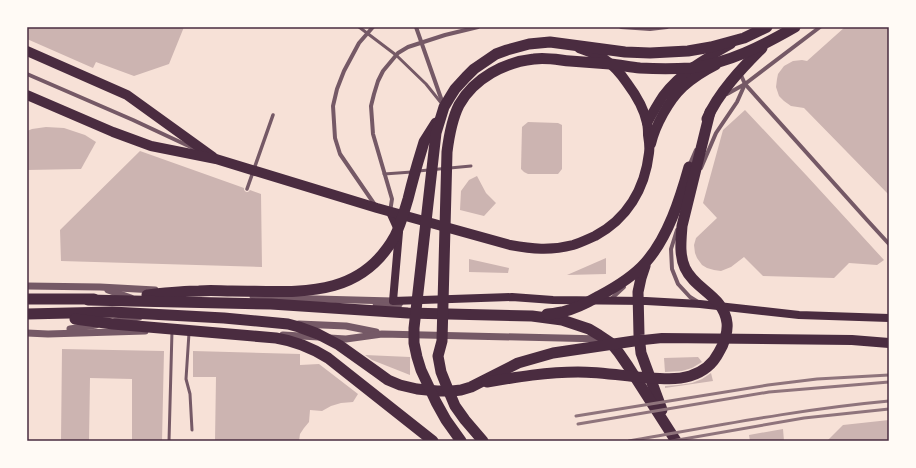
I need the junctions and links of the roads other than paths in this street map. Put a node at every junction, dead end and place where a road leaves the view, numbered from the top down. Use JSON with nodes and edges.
{"nodes":[{"id":1,"x":359,"y":27,"type":"edge"},
{"id":2,"x":373,"y":27,"type":"edge"},
{"id":3,"x":416,"y":27,"type":"edge"},
{"id":4,"x":453,"y":27,"type":"edge"},
{"id":5,"x":478,"y":27,"type":"edge"},
{"id":6,"x":621,"y":27,"type":"edge"},
{"id":7,"x":667,"y":27,"type":"edge"},
{"id":8,"x":766,"y":27,"type":"edge"},
{"id":9,"x":781,"y":27,"type":"edge"},
{"id":10,"x":795,"y":27,"type":"edge"},
{"id":11,"x":820,"y":27,"type":"edge"},
{"id":12,"x":454,"y":33,"type":"junction"},
{"id":13,"x":744,"y":38,"type":"junction"},
{"id":14,"x":768,"y":43,"type":"junction"},
{"id":15,"x":566,"y":44,"type":"junction"},
{"id":16,"x":27,"y":51,"type":"edge"},
{"id":17,"x":728,"y":60,"type":"junction"},
{"id":18,"x":610,"y":64,"type":"junction"},
{"id":19,"x":737,"y":67,"type":"dead end"},
{"id":20,"x":692,"y":68,"type":"junction"},
{"id":21,"x":27,"y":74,"type":"edge"},
{"id":22,"x":745,"y":84,"type":"junction"},
{"id":23,"x":27,"y":95,"type":"edge"},
{"id":24,"x":443,"y":111,"type":"junction"},
{"id":25,"x":710,"y":112,"type":"junction"},
{"id":26,"x":273,"y":115,"type":"dead end"},
{"id":27,"x":647,"y":123,"type":"junction"},
{"id":28,"x":649,"y":152,"type":"junction"},
{"id":29,"x":216,"y":159,"type":"junction"},
{"id":30,"x":472,"y":166,"type":"dead end"},
{"id":31,"x":384,"y":174,"type":"junction"},
{"id":32,"x":247,"y":189,"type":"dead end"},
{"id":33,"x":377,"y":208,"type":"junction"},
{"id":34,"x":390,"y":212,"type":"junction"},
{"id":35,"x":669,"y":212,"type":"dead end"},
{"id":36,"x":657,"y":237,"type":"dead end"},
{"id":37,"x":654,"y":243,"type":"junction"},
{"id":38,"x":889,"y":244,"type":"edge"},
{"id":39,"x":670,"y":249,"type":"junction"},
{"id":40,"x":646,"y":262,"type":"junction"},
{"id":41,"x":27,"y":286,"type":"edge"},
{"id":42,"x":100,"y":287,"type":"junction"},
{"id":43,"x":27,"y":299,"type":"edge"},
{"id":44,"x":88,"y":300,"type":"junction"},
{"id":45,"x":610,"y":300,"type":"junction"},
{"id":46,"x":397,"y":301,"type":"junction"},
{"id":47,"x":700,"y":304,"type":"junction"},
{"id":48,"x":32,"y":314,"type":"edge"},
{"id":49,"x":532,"y":316,"type":"junction"},
{"id":50,"x":889,"y":318,"type":"edge"},
{"id":51,"x":189,"y":330,"type":"junction"},
{"id":52,"x":172,"y":331,"type":"junction"},
{"id":53,"x":27,"y":333,"type":"edge"},
{"id":54,"x":48,"y":334,"type":"junction"},
{"id":55,"x":382,"y":334,"type":"junction"},
{"id":56,"x":634,"y":341,"type":"junction"},
{"id":57,"x":889,"y":343,"type":"edge"},
{"id":58,"x":480,"y":383,"type":"junction"},
{"id":59,"x":192,"y":430,"type":"dead end"},
{"id":60,"x":669,"y":430,"type":"junction"},
{"id":61,"x":169,"y":441,"type":"edge"},
{"id":62,"x":433,"y":441,"type":"edge"},
{"id":63,"x":461,"y":441,"type":"edge"},
{"id":64,"x":483,"y":441,"type":"edge"},
{"id":65,"x":676,"y":441,"type":"edge"},
{"id":66,"x":679,"y":441,"type":"edge"}],
"edges":[{"from":1,"to":24,"type":"lane"},
{"from":2,"to":33,"type":"street"},
{"from":3,"to":24,"type":"street"},
{"from":4,"to":12,"type":"lane"},
{"from":5,"to":12,"type":"street"},
{"from":6,"to":7,"type":"street"},
{"from":8,"to":13,"type":"highway"},
{"from":9,"to":14,"type":"highway"},
{"from":10,"to":14,"type":"highway"},
{"from":11,"to":22,"type":"street"},
{"from":12,"to":31,"type":"street"},
{"from":13,"to":15,"type":"highway"},
{"from":13,"to":20,"type":"main road"},
{"from":14,"to":17,"type":"highway"},
{"from":14,"to":25,"type":"highway"},
{"from":15,"to":18,"type":"main road"},
{"from":15,"to":24,"type":"highway"},
{"from":16,"to":29,"type":"main road"},
{"from":17,"to":20,"type":"highway"},
{"from":17,"to":28,"type":"main road"},
{"from":18,"to":20,"type":"highway"},
{"from":18,"to":27,"type":"main road"},
{"from":18,"to":64,"type":"highway"},
{"from":19,"to":22,"type":"street"},
{"from":20,"to":27,"type":"main road"},
{"from":21,"to":29,"type":"street"},
{"from":22,"to":35,"type":"street"},
{"from":22,"to":38,"type":"street"},
{"from":22,"to":39,"type":"street"},
{"from":23,"to":29,"type":"main road"},
{"from":24,"to":44,"type":"highway"},
{"from":24,"to":63,"type":"highway"},
{"from":25,"to":40,"type":"highway"},
{"from":25,"to":58,"type":"highway"},
{"from":26,"to":32,"type":"street"},
{"from":27,"to":28,"type":"main road"},
{"from":28,"to":34,"type":"main road"},
{"from":29,"to":33,"type":"main road"},
{"from":30,"to":31,"type":"lane"},
{"from":31,"to":34,"type":"street"},
{"from":33,"to":34,"type":"main road"},
{"from":34,"to":46,"type":"main road"},
{"from":36,"to":37,"type":"street"},
{"from":37,"to":39,"type":"street"},
{"from":37,"to":45,"type":"street"},
{"from":39,"to":47,"type":"street"},
{"from":40,"to":49,"type":"highway"},
{"from":40,"to":60,"type":"highway"},
{"from":41,"to":42,"type":"street"},
{"from":42,"to":46,"type":"street"},
{"from":42,"to":46,"type":"street"},
{"from":43,"to":44,"type":"highway"},
{"from":44,"to":49,"type":"highway"},
{"from":45,"to":46,"type":"main road"},
{"from":45,"to":47,"type":"main road"},
{"from":47,"to":50,"type":"main road"},
{"from":48,"to":58,"type":"highway"},
{"from":48,"to":62,"type":"highway"},
{"from":49,"to":60,"type":"highway"},
{"from":51,"to":52,"type":"street"},
{"from":51,"to":55,"type":"street"},
{"from":51,"to":59,"type":"lane"},
{"from":52,"to":54,"type":"street"},
{"from":52,"to":61,"type":"lane"},
{"from":53,"to":54,"type":"street"},
{"from":54,"to":55,"type":"street"},
{"from":55,"to":56,"type":"street"},
{"from":56,"to":57,"type":"main road"},
{"from":56,"to":58,"type":"highway"},
{"from":60,"to":65,"type":"highway"},
{"from":60,"to":66,"type":"highway"}]}
